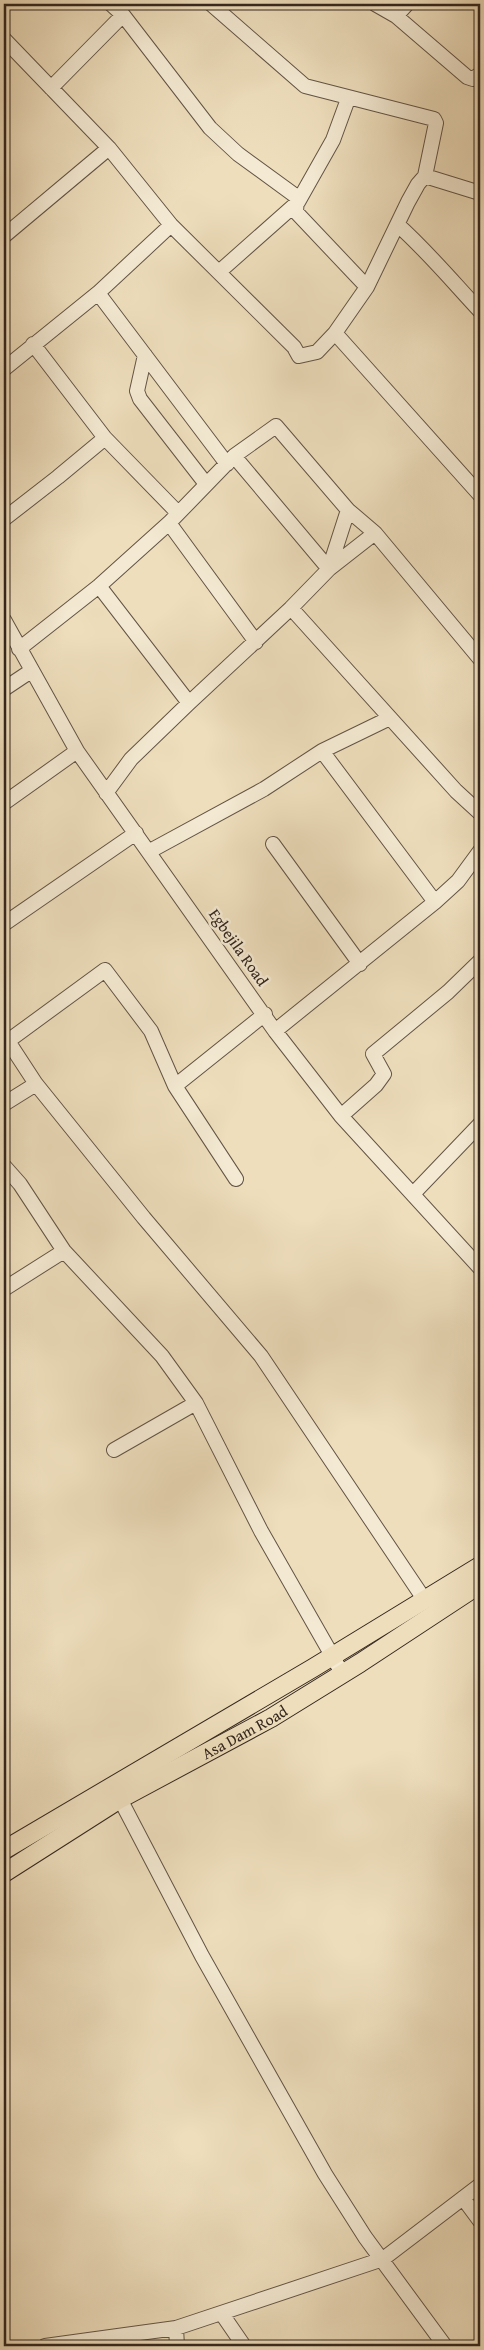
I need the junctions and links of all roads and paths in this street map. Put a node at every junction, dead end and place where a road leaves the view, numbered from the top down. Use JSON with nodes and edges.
{"nodes":[{"id":1,"x":111,"y":4,"type":"edge"},
{"id":2,"x":211,"y":4,"type":"edge"},
{"id":3,"x":375,"y":4,"type":"edge"},
{"id":4,"x":407,"y":4,"type":"edge"},
{"id":5,"x":123,"y":15,"type":"junction"},
{"id":6,"x":396,"y":16,"type":"junction"},
{"id":7,"x":4,"y":39,"type":"edge"},
{"id":8,"x":480,"y":74,"type":"edge"},
{"id":9,"x":51,"y":88,"type":"junction"},
{"id":10,"x":348,"y":98,"type":"junction"},
{"id":11,"x":109,"y":148,"type":"junction"},
{"id":12,"x":425,"y":176,"type":"junction"},
{"id":13,"x":480,"y":193,"type":"edge"},
{"id":14,"x":298,"y":202,"type":"junction"},
{"id":15,"x":172,"y":225,"type":"junction"},
{"id":16,"x":398,"y":225,"type":"junction"},
{"id":17,"x":4,"y":236,"type":"edge"},
{"id":18,"x":219,"y":272,"type":"junction"},
{"id":19,"x":367,"y":288,"type":"junction"},
{"id":20,"x":98,"y":294,"type":"junction"},
{"id":21,"x":480,"y":311,"type":"edge"},
{"id":22,"x":335,"y":333,"type":"junction"},
{"id":23,"x":33,"y":344,"type":"junction"},
{"id":24,"x":145,"y":355,"type":"junction"},
{"id":25,"x":4,"y":369,"type":"edge"},
{"id":26,"x":105,"y":438,"type":"junction"},
{"id":27,"x":231,"y":460,"type":"junction"},
{"id":28,"x":206,"y":484,"type":"junction"},
{"id":29,"x":480,"y":495,"type":"edge"},
{"id":30,"x":348,"y":510,"type":"junction"},
{"id":31,"x":173,"y":518,"type":"junction"},
{"id":32,"x":4,"y":519,"type":"edge"},
{"id":33,"x":375,"y":533,"type":"junction"},
{"id":34,"x":329,"y":569,"type":"junction"},
{"id":35,"x":99,"y":586,"type":"junction"},
{"id":36,"x":291,"y":608,"type":"junction"},
{"id":37,"x":4,"y":620,"type":"edge"},
{"id":38,"x":256,"y":642,"type":"junction"},
{"id":39,"x":19,"y":649,"type":"junction"},
{"id":40,"x":480,"y":659,"type":"edge"},
{"id":41,"x":31,"y":671,"type":"junction"},
{"id":42,"x":4,"y":689,"type":"edge"},
{"id":43,"x":189,"y":703,"type":"junction"},
{"id":44,"x":390,"y":718,"type":"junction"},
{"id":45,"x":77,"y":751,"type":"junction"},
{"id":46,"x":322,"y":752,"type":"junction"},
{"id":47,"x":106,"y":793,"type":"junction"},
{"id":48,"x":4,"y":803,"type":"edge"},
{"id":49,"x":480,"y":813,"type":"edge"},
{"id":50,"x":136,"y":833,"type":"junction"},
{"id":51,"x":273,"y":844,"type":"dead end"},
{"id":52,"x":150,"y":851,"type":"junction"},
{"id":53,"x":480,"y":851,"type":"edge"},
{"id":54,"x":435,"y":902,"type":"junction"},
{"id":55,"x":4,"y":924,"type":"edge"},
{"id":56,"x":480,"y":961,"type":"edge"},
{"id":57,"x":360,"y":964,"type":"junction"},
{"id":58,"x":265,"y":1014,"type":"junction"},
{"id":59,"x":275,"y":1031,"type":"junction"},
{"id":60,"x":6,"y":1038,"type":"edge"},
{"id":61,"x":36,"y":1084,"type":"junction"},
{"id":62,"x":175,"y":1086,"type":"junction"},
{"id":63,"x":4,"y":1104,"type":"edge"},
{"id":64,"x":341,"y":1116,"type":"junction"},
{"id":65,"x":480,"y":1124,"type":"edge"},
{"id":66,"x":4,"y":1166,"type":"edge"},
{"id":67,"x":236,"y":1178,"type":"dead end"},
{"id":68,"x":413,"y":1194,"type":"junction"},
{"id":69,"x":64,"y":1251,"type":"junction"},
{"id":70,"x":480,"y":1268,"type":"edge"},
{"id":71,"x":4,"y":1289,"type":"edge"},
{"id":72,"x":196,"y":1402,"type":"junction"},
{"id":73,"x":114,"y":1450,"type":"dead end"},
{"id":74,"x":480,"y":1566,"type":"edge"},
{"id":75,"x":480,"y":1584,"type":"edge"},
{"id":76,"x":424,"y":1599,"type":"junction"},
{"id":77,"x":331,"y":1656,"type":"junction"},
{"id":78,"x":342,"y":1673,"type":"junction"},
{"id":79,"x":120,"y":1799,"type":"junction"},
{"id":80,"x":4,"y":1850,"type":"edge"},
{"id":81,"x":4,"y":1873,"type":"edge"},
{"id":82,"x":480,"y":2185,"type":"edge"},
{"id":83,"x":463,"y":2198,"type":"junction"},
{"id":84,"x":480,"y":2221,"type":"edge"},
{"id":85,"x":383,"y":2259,"type":"junction"},
{"id":86,"x":222,"y":2314,"type":"junction"},
{"id":87,"x":176,"y":2328,"type":"junction"},
{"id":88,"x":45,"y":2346,"type":"edge"},
{"id":89,"x":177,"y":2346,"type":"edge"},
{"id":90,"x":244,"y":2346,"type":"edge"},
{"id":91,"x":445,"y":2346,"type":"edge"}],
"edges":[{"from":1,"to":5,"type":"street"},
{"from":2,"to":10,"type":"street"},
{"from":3,"to":6,"type":"street"},
{"from":4,"to":6,"type":"street"},
{"from":5,"to":9,"type":"street"},
{"from":5,"to":14,"type":"street"},
{"from":6,"to":8,"type":"street"},
{"from":7,"to":9,"type":"street"},
{"from":9,"to":11,"type":"street"},
{"from":10,"to":12,"type":"street"},
{"from":10,"to":14,"type":"street"},
{"from":11,"to":15,"type":"street"},
{"from":11,"to":17,"type":"street"},
{"from":12,"to":13,"type":"street"},
{"from":12,"to":16,"type":"street"},
{"from":14,"to":18,"type":"street"},
{"from":14,"to":19,"type":"street"},
{"from":15,"to":18,"type":"street"},
{"from":15,"to":20,"type":"street"},
{"from":16,"to":19,"type":"street"},
{"from":16,"to":21,"type":"street"},
{"from":18,"to":22,"type":"street"},
{"from":19,"to":22,"type":"street"},
{"from":20,"to":23,"type":"street"},
{"from":20,"to":24,"type":"street"},
{"from":22,"to":29,"type":"street"},
{"from":23,"to":25,"type":"street"},
{"from":23,"to":26,"type":"street"},
{"from":24,"to":27,"type":"street"},
{"from":24,"to":28,"type":"street"},
{"from":26,"to":31,"type":"street"},
{"from":26,"to":32,"type":"street"},
{"from":27,"to":28,"type":"street"},
{"from":27,"to":30,"type":"street"},
{"from":27,"to":34,"type":"street"},
{"from":28,"to":31,"type":"street"},
{"from":30,"to":33,"type":"street"},
{"from":30,"to":34,"type":"street"},
{"from":31,"to":35,"type":"street"},
{"from":31,"to":38,"type":"street"},
{"from":33,"to":34,"type":"street"},
{"from":33,"to":40,"type":"street"},
{"from":34,"to":36,"type":"street"},
{"from":35,"to":39,"type":"street"},
{"from":35,"to":43,"type":"street"},
{"from":36,"to":38,"type":"street"},
{"from":36,"to":44,"type":"street"},
{"from":37,"to":39,"type":"street","name":"Egbejila Road"},
{"from":38,"to":43,"type":"street"},
{"from":39,"to":41,"type":"street","name":"Egbejila Road"},
{"from":41,"to":42,"type":"street"},
{"from":41,"to":45,"type":"street","name":"Egbejila Road"},
{"from":43,"to":47,"type":"street"},
{"from":44,"to":46,"type":"street"},
{"from":44,"to":49,"type":"street"},
{"from":45,"to":47,"type":"street","name":"Egbejila Road"},
{"from":45,"to":48,"type":"street"},
{"from":46,"to":52,"type":"street"},
{"from":46,"to":54,"type":"street"},
{"from":47,"to":50,"type":"street","name":"Egbejila Road"},
{"from":50,"to":52,"type":"street","name":"Egbejila Road"},
{"from":50,"to":55,"type":"street"},
{"from":51,"to":57,"type":"street"},
{"from":52,"to":58,"type":"street","name":"Egbejila Road"},
{"from":53,"to":54,"type":"street"},
{"from":54,"to":57,"type":"street"},
{"from":56,"to":64,"type":"street"},
{"from":57,"to":59,"type":"street"},
{"from":58,"to":59,"type":"street","name":"Egbejila Road"},
{"from":58,"to":62,"type":"street"},
{"from":59,"to":64,"type":"street","name":"Egbejila Road"},
{"from":60,"to":61,"type":"street"},
{"from":60,"to":62,"type":"street"},
{"from":61,"to":63,"type":"street"},
{"from":61,"to":76,"type":"street"},
{"from":62,"to":67,"type":"street"},
{"from":64,"to":68,"type":"street","name":"Egbejila Road"},
{"from":65,"to":68,"type":"street"},
{"from":66,"to":69,"type":"street"},
{"from":68,"to":70,"type":"street","name":"Egbejila Road"},
{"from":69,"to":71,"type":"street"},
{"from":69,"to":72,"type":"street"},
{"from":72,"to":73,"type":"street"},
{"from":72,"to":77,"type":"street"},
{"from":74,"to":76,"type":"main road","name":"Asa Dam Road"},
{"from":75,"to":78,"type":"main road","name":"Asa Dam Road"},
{"from":76,"to":77,"type":"main road","name":"Asa Dam Road"},
{"from":77,"to":78,"type":"street"},
{"from":77,"to":80,"type":"main road","name":"Asa Dam Road"},
{"from":78,"to":79,"type":"main road","name":"Asa Dam Road"},
{"from":79,"to":81,"type":"main road","name":"Asa Dam Road"},
{"from":79,"to":85,"type":"street"},
{"from":82,"to":83,"type":"street"},
{"from":83,"to":84,"type":"street"},
{"from":83,"to":85,"type":"street"},
{"from":85,"to":86,"type":"street"},
{"from":85,"to":91,"type":"street"},
{"from":86,"to":87,"type":"street"},
{"from":86,"to":90,"type":"street"},
{"from":87,"to":88,"type":"street"},
{"from":87,"to":89,"type":"street"}]}
